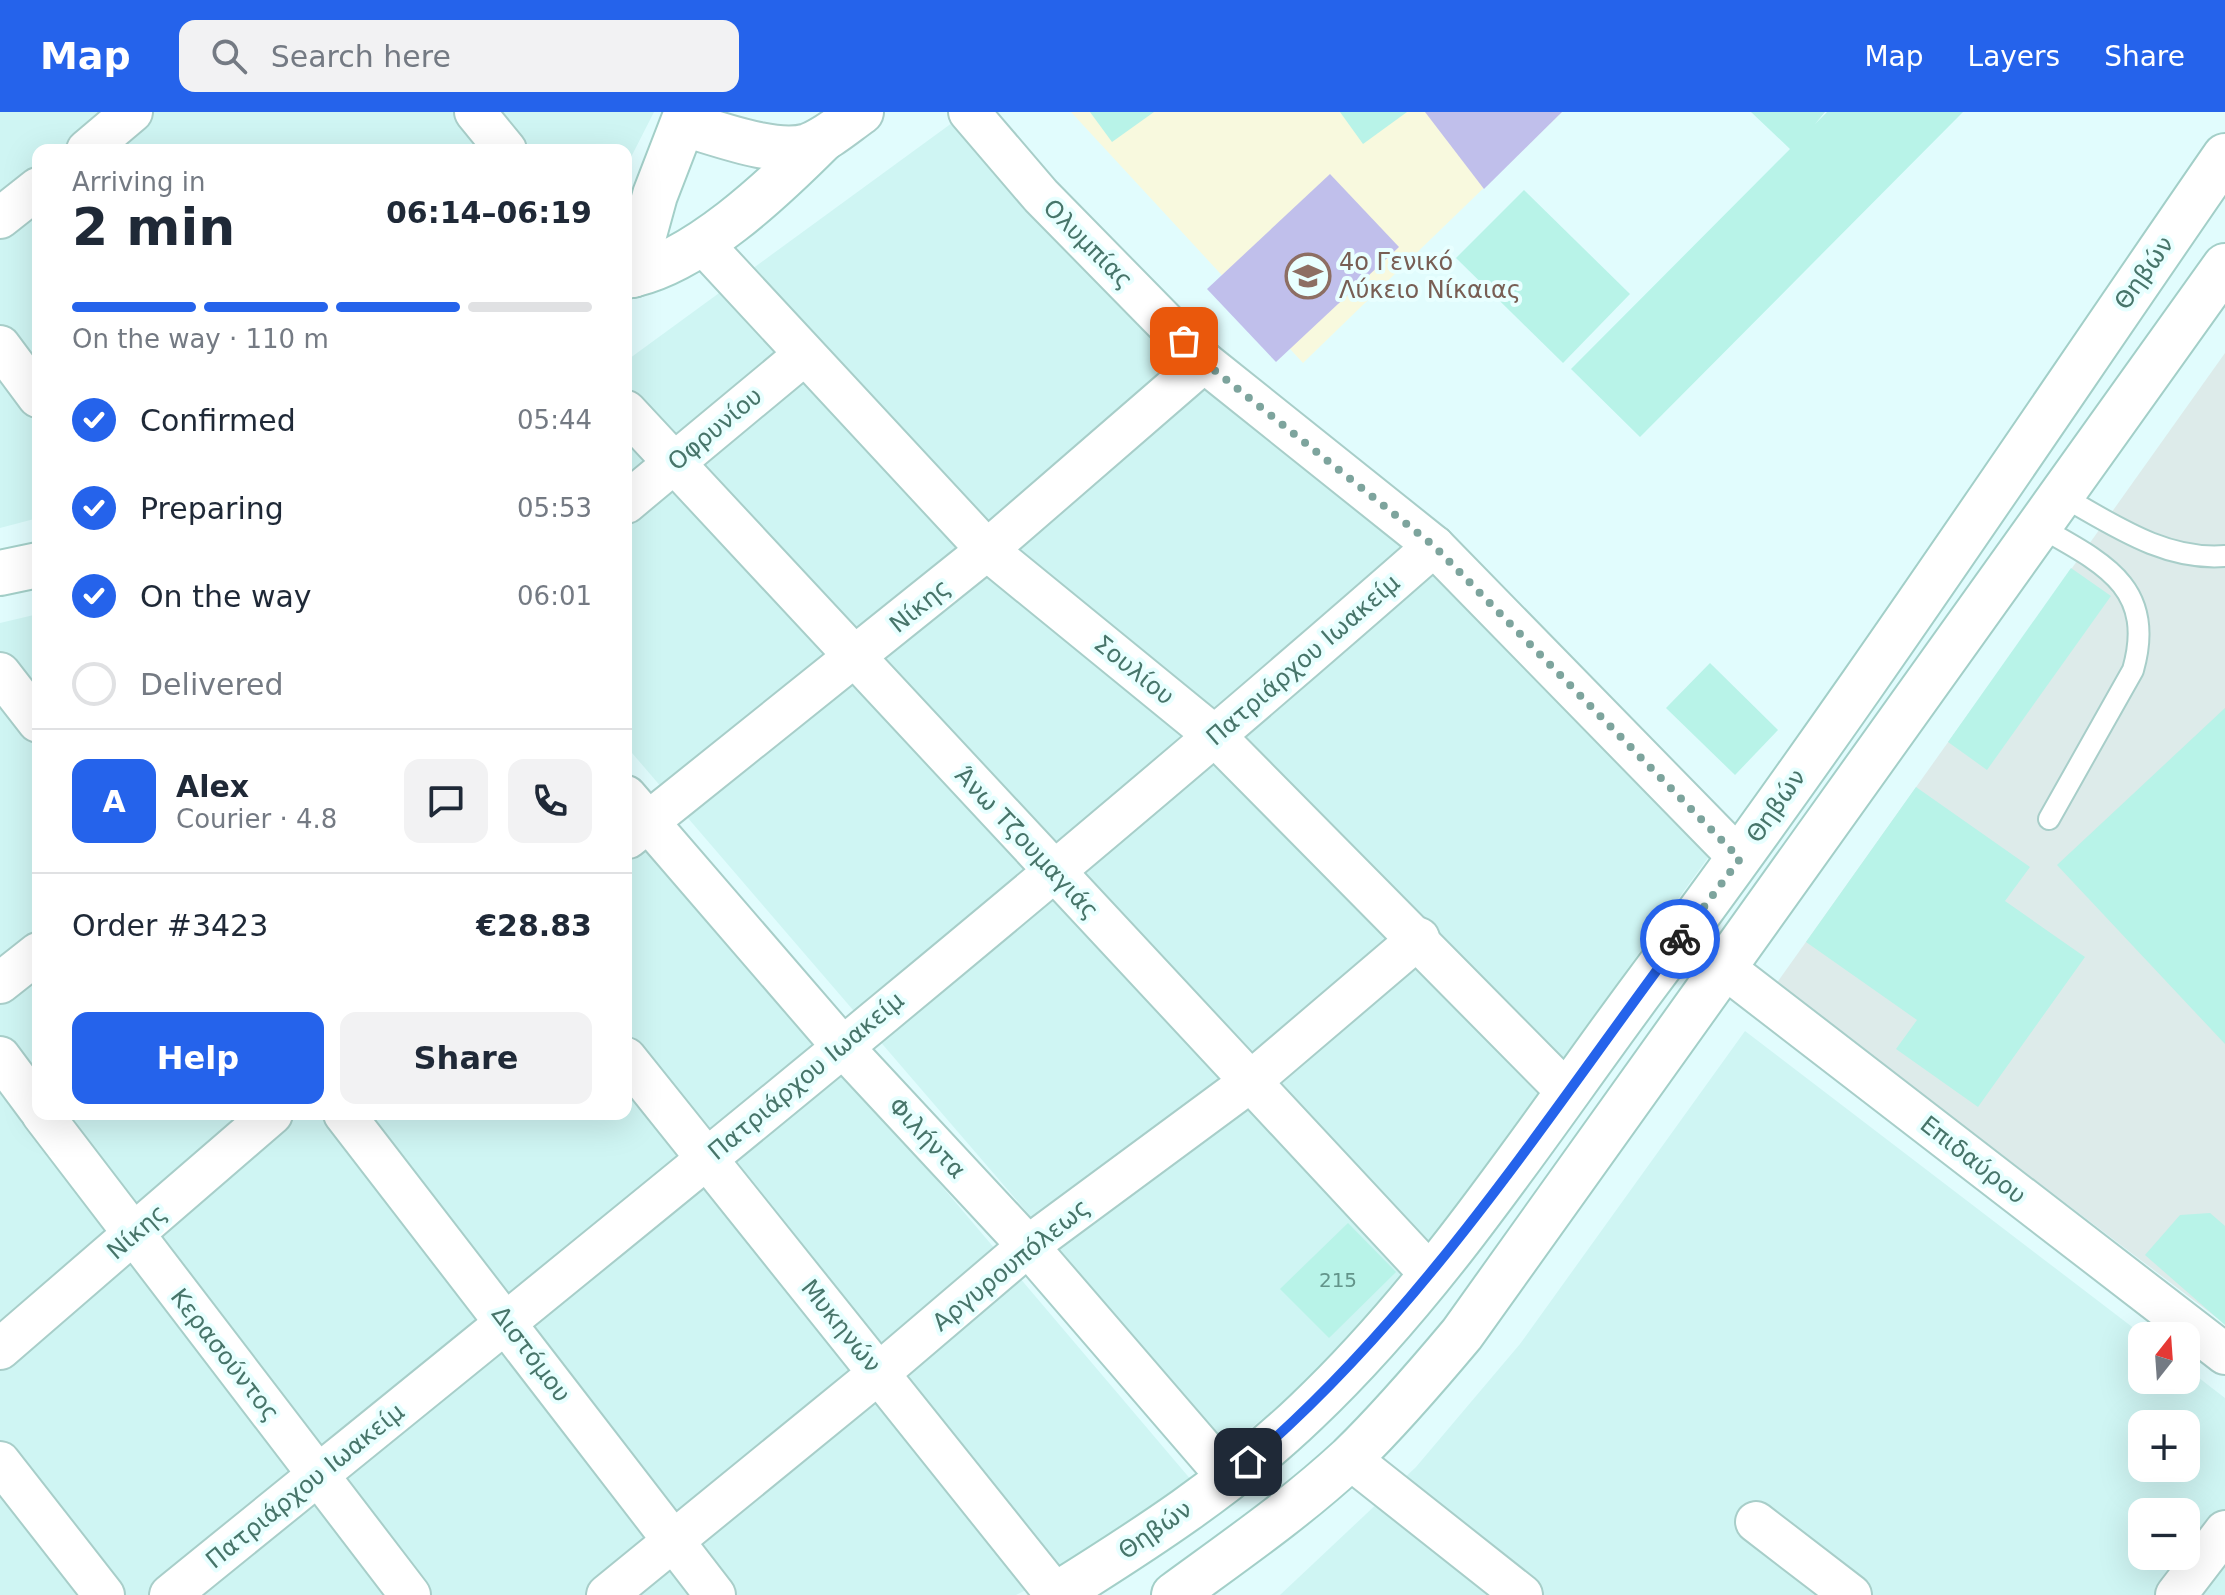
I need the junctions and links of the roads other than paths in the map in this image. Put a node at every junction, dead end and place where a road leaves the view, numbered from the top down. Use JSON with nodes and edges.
{"nodes":[{"id":1,"x":475,"y":112,"type":"edge"},
{"id":2,"x":861,"y":112,"type":"edge"},
{"id":3,"x":969,"y":112,"type":"edge"},
{"id":4,"x":685,"y":118,"type":"edge"},
{"id":5,"x":823,"y":139,"type":"junction"},
{"id":6,"x":501,"y":144,"type":"edge"},
{"id":7,"x":2225,"y":156,"type":"edge"},
{"id":8,"x":32,"y":193,"type":"edge"},
{"id":9,"x":0,"y":218,"type":"edge"},
{"id":10,"x":703,"y":244,"type":"junction"},
{"id":11,"x":2225,"y":266,"type":"edge"},
{"id":12,"x":632,"y":269,"type":"edge"},
{"id":13,"x":632,"y":274,"type":"edge"},
{"id":14,"x":0,"y":346,"type":"edge"},
{"id":15,"x":804,"y":355,"type":"junction"},
{"id":16,"x":1204,"y":362,"type":"junction"},
{"id":17,"x":32,"y":389,"type":"edge"},
{"id":18,"x":632,"y":417,"type":"edge"},
{"id":19,"x":674,"y":462,"type":"junction"},
{"id":20,"x":632,"y":498,"type":"edge"},
{"id":21,"x":2049,"y":511,"type":"junction"},
{"id":22,"x":1434,"y":546,"type":"junction"},
{"id":23,"x":987,"y":550,"type":"junction"},
{"id":24,"x":2225,"y":556,"type":"edge"},
{"id":25,"x":32,"y":566,"type":"edge"},
{"id":26,"x":0,"y":573,"type":"edge"},
{"id":27,"x":856,"y":658,"type":"junction"},
{"id":28,"x":0,"y":673,"type":"edge"},
{"id":29,"x":32,"y":714,"type":"edge"},
{"id":30,"x":1216,"y":737,"type":"junction"},
{"id":31,"x":633,"y":819,"type":"edge"},
{"id":32,"x":2049,"y":819,"type":"dead end"},
{"id":33,"x":1740,"y":859,"type":"junction"},
{"id":34,"x":1053,"y":870,"type":"junction"},
{"id":35,"x":1419,"y":938,"type":"junction"},
{"id":36,"x":32,"y":958,"type":"edge"},
{"id":37,"x":1722,"y":966,"type":"junction"},
{"id":38,"x":0,"y":983,"type":"edge"},
{"id":39,"x":841,"y":1045,"type":"junction"},
{"id":40,"x":0,"y":1057,"type":"edge"},
{"id":41,"x":632,"y":1066,"type":"edge"},
{"id":42,"x":1250,"y":1082,"type":"junction"},
{"id":43,"x":1568,"y":1093,"type":"junction"},
{"id":44,"x":32,"y":1100,"type":"edge"},
{"id":45,"x":46,"y":1120,"type":"edge"},
{"id":46,"x":265,"y":1120,"type":"edge"},
{"id":47,"x":349,"y":1120,"type":"edge"},
{"id":48,"x":707,"y":1160,"type":"junction"},
{"id":49,"x":133,"y":1237,"type":"junction"},
{"id":50,"x":1028,"y":1246,"type":"junction"},
{"id":51,"x":1430,"y":1274,"type":"junction"},
{"id":52,"x":507,"y":1323,"type":"junction"},
{"id":53,"x":0,"y":1349,"type":"edge"},
{"id":54,"x":2225,"y":1354,"type":"edge"},
{"id":55,"x":879,"y":1373,"type":"junction"},
{"id":56,"x":1349,"y":1458,"type":"junction"},
{"id":57,"x":0,"y":1462,"type":"edge"},
{"id":58,"x":318,"y":1475,"type":"junction"},
{"id":59,"x":1229,"y":1479,"type":"junction"},
{"id":60,"x":1756,"y":1522,"type":"dead end"},
{"id":61,"x":2225,"y":1531,"type":"edge"},
{"id":62,"x":673,"y":1541,"type":"junction"},
{"id":63,"x":104,"y":1595,"type":"edge"},
{"id":64,"x":170,"y":1595,"type":"edge"},
{"id":65,"x":410,"y":1595,"type":"edge"},
{"id":66,"x":607,"y":1595,"type":"edge"},
{"id":67,"x":715,"y":1595,"type":"edge"},
{"id":68,"x":1056,"y":1595,"type":"edge"},
{"id":69,"x":1174,"y":1595,"type":"edge"},
{"id":70,"x":1522,"y":1595,"type":"edge"},
{"id":71,"x":1851,"y":1595,"type":"edge"},
{"id":72,"x":2176,"y":1595,"type":"edge"}],
"edges":[{"from":1,"to":6,"type":"street"},
{"from":2,"to":5,"type":"main road"},
{"from":3,"to":16,"type":"street","name":"Ολυμπίας"},
{"from":4,"to":5,"type":"main road"},
{"from":4,"to":12,"type":"main road"},
{"from":5,"to":10,"type":"main road"},
{"from":7,"to":33,"type":"main road","name":"Θηβών"},
{"from":8,"to":9,"type":"street"},
{"from":10,"to":13,"type":"main road"},
{"from":10,"to":15,"type":"street","name":"Σουλίου"},
{"from":11,"to":21,"type":"main road","name":"Θηβών"},
{"from":14,"to":17,"type":"street"},
{"from":15,"to":19,"type":"street","name":"Οφρυνίου"},
{"from":15,"to":23,"type":"street","name":"Σουλίου"},
{"from":16,"to":22,"type":"street","name":"Ολυμπίας"},
{"from":16,"to":23,"type":"street","name":"Νίκης"},
{"from":18,"to":19,"type":"street","name":"Άνω Τζουμαγιάς"},
{"from":19,"to":20,"type":"street","name":"Οφρυνίου"},
{"from":19,"to":27,"type":"street","name":"Άνω Τζουμαγιάς"},
{"from":21,"to":24,"type":"lane"},
{"from":21,"to":32,"type":"lane"},
{"from":21,"to":37,"type":"main road","name":"Θηβών"},
{"from":22,"to":30,"type":"street","name":"Πατριάρχου Ιωακείμ"},
{"from":22,"to":33,"type":"street","name":"Ολυμπίας"},
{"from":23,"to":27,"type":"street","name":"Νίκης"},
{"from":23,"to":30,"type":"street","name":"Σουλίου"},
{"from":25,"to":26,"type":"main road"},
{"from":27,"to":31,"type":"street","name":"Νίκης"},
{"from":27,"to":34,"type":"street","name":"Άνω Τζουμαγιάς"},
{"from":28,"to":29,"type":"street"},
{"from":30,"to":34,"type":"street","name":"Πατριάρχου Ιωακείμ"},
{"from":30,"to":35,"type":"street","name":"Σουλίου"},
{"from":31,"to":39,"type":"street","name":"Φιλήντα"},
{"from":33,"to":43,"type":"main road","name":"Θηβών"},
{"from":34,"to":39,"type":"street","name":"Πατριάρχου Ιωακείμ"},
{"from":34,"to":42,"type":"street","name":"Άνω Τζουμαγιάς"},
{"from":35,"to":42,"type":"street","name":"Αργυρουπόλεως"},
{"from":35,"to":43,"type":"street","name":"Σουλίου"},
{"from":36,"to":38,"type":"street"},
{"from":37,"to":54,"type":"street","name":"Επιδαύρου"},
{"from":37,"to":56,"type":"main road","name":"Θηβών"},
{"from":39,"to":48,"type":"street","name":"Πατριάρχου Ιωακείμ"},
{"from":39,"to":50,"type":"street","name":"Φιλήντα"},
{"from":40,"to":44,"type":"street"},
{"from":41,"to":48,"type":"street","name":"Μυκηνών"},
{"from":42,"to":50,"type":"street","name":"Αργυρουπόλεως"},
{"from":42,"to":51,"type":"street","name":"Άνω Τζουμαγιάς"},
{"from":43,"to":51,"type":"main road","name":"Θηβών"},
{"from":45,"to":49,"type":"street","name":"Κερασούντος"},
{"from":46,"to":49,"type":"street","name":"Νίκης"},
{"from":47,"to":52,"type":"street","name":"Διστόμου"},
{"from":48,"to":52,"type":"street","name":"Πατριάρχου Ιωακείμ"},
{"from":48,"to":55,"type":"street","name":"Μυκηνών"},
{"from":49,"to":53,"type":"street","name":"Νίκης"},
{"from":49,"to":58,"type":"street","name":"Κερασούντος"},
{"from":50,"to":55,"type":"street","name":"Αργυρουπόλεως"},
{"from":50,"to":59,"type":"street","name":"Φιλήντα"},
{"from":51,"to":59,"type":"main road","name":"Θηβών"},
{"from":52,"to":58,"type":"street","name":"Πατριάρχου Ιωακείμ"},
{"from":52,"to":62,"type":"street","name":"Διστόμου"},
{"from":55,"to":62,"type":"street","name":"Αργυρουπόλεως"},
{"from":55,"to":68,"type":"street","name":"Μυκηνών"},
{"from":56,"to":69,"type":"main road","name":"Θηβών"},
{"from":56,"to":70,"type":"street"},
{"from":57,"to":63,"type":"street"},
{"from":58,"to":64,"type":"street","name":"Πατριάρχου Ιωακείμ"},
{"from":58,"to":65,"type":"street","name":"Κερασούντος"},
{"from":59,"to":68,"type":"main road","name":"Θηβών"},
{"from":60,"to":71,"type":"street"},
{"from":61,"to":72,"type":"street"},
{"from":62,"to":66,"type":"street","name":"Αργυρουπόλεως"},
{"from":62,"to":67,"type":"street","name":"Διστόμου"}]}
